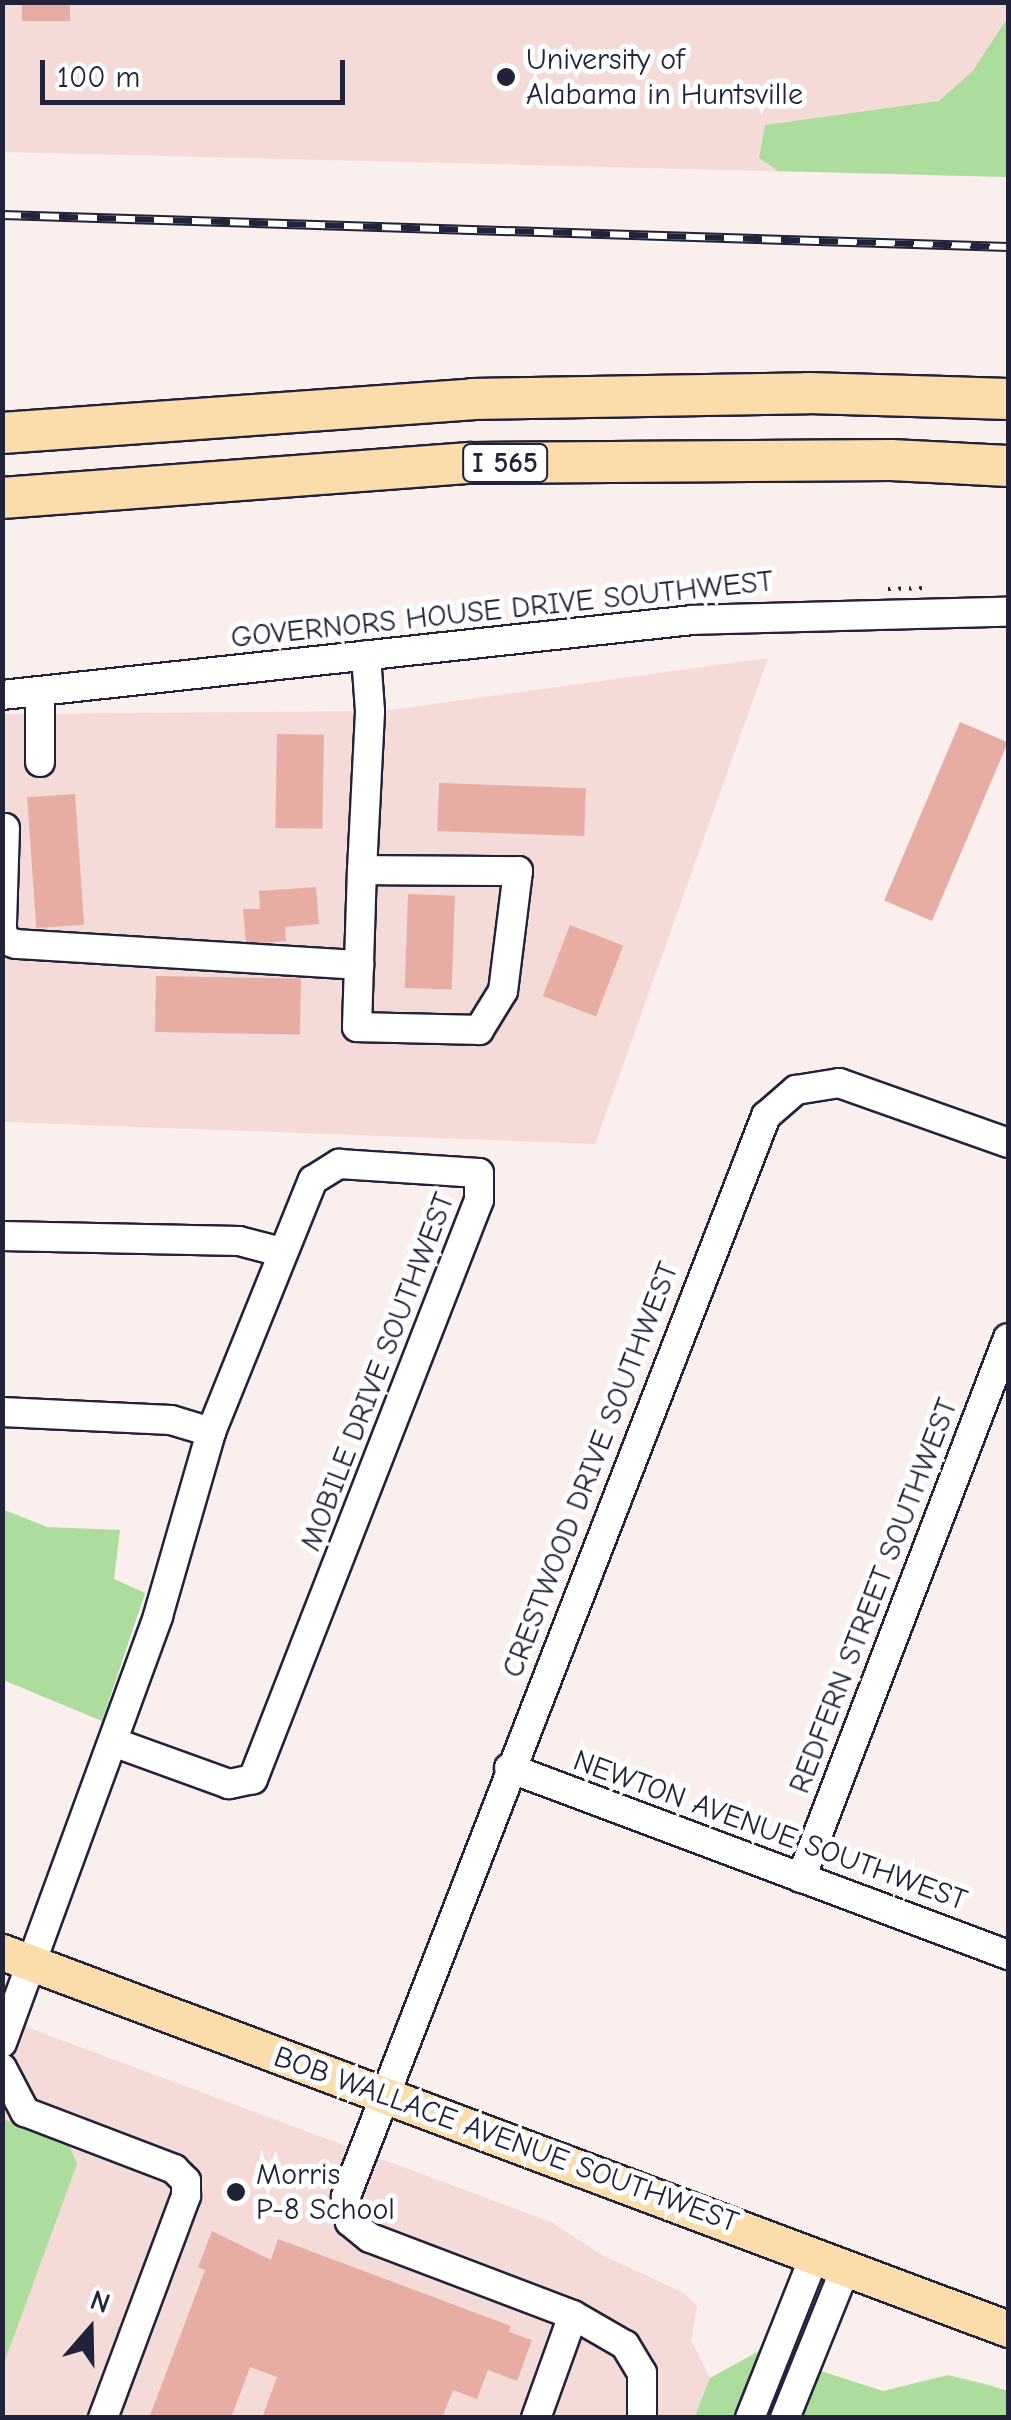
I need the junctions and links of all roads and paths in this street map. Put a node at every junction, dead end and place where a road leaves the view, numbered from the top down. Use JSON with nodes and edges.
{"nodes":[{"id":1,"x":1008,"y":399,"type":"edge"},
{"id":2,"x":2,"y":433,"type":"edge"},
{"id":3,"x":1008,"y":466,"type":"edge"},
{"id":4,"x":2,"y":498,"type":"edge"},
{"id":5,"x":1008,"y":612,"type":"edge"},
{"id":6,"x":366,"y":655,"type":"junction"},
{"id":7,"x":40,"y":691,"type":"junction"},
{"id":8,"x":2,"y":695,"type":"edge"},
{"id":9,"x":40,"y":762,"type":"dead end"},
{"id":10,"x":5,"y":828,"type":"dead end"},
{"id":11,"x":362,"y":870,"type":"junction"},
{"id":12,"x":2,"y":926,"type":"edge"},
{"id":13,"x":359,"y":965,"type":"junction"},
{"id":14,"x":1008,"y":1143,"type":"edge"},
{"id":15,"x":2,"y":1236,"type":"edge"},
{"id":16,"x":280,"y":1252,"type":"junction"},
{"id":17,"x":1008,"y":1338,"type":"edge"},
{"id":18,"x":2,"y":1412,"type":"edge"},
{"id":19,"x":211,"y":1432,"type":"junction"},
{"id":20,"x":113,"y":1742,"type":"junction"},
{"id":21,"x":509,"y":1768,"type":"junction"},
{"id":22,"x":801,"y":1878,"type":"junction"},
{"id":23,"x":1008,"y":1955,"type":"edge"},
{"id":24,"x":18,"y":1957,"type":"edge"},
{"id":25,"x":2,"y":2043,"type":"edge"},
{"id":26,"x":2,"y":2068,"type":"edge"},
{"id":27,"x":383,"y":2096,"type":"junction"},
{"id":28,"x":14,"y":2111,"type":"edge"},
{"id":29,"x":830,"y":2261,"type":"junction"},
{"id":30,"x":574,"y":2315,"type":"junction"},
{"id":31,"x":1008,"y":2330,"type":"edge"},
{"id":32,"x":781,"y":2340,"type":"junction"},
{"id":33,"x":812,"y":2352,"type":"junction"},
{"id":34,"x":103,"y":2418,"type":"edge"},
{"id":35,"x":536,"y":2418,"type":"edge"},
{"id":36,"x":642,"y":2418,"type":"edge"},
{"id":37,"x":750,"y":2418,"type":"edge"},
{"id":38,"x":785,"y":2418,"type":"edge"}],
"edges":[{"from":1,"to":2,"type":"highway","number":"I 565"},
{"from":3,"to":4,"type":"highway","number":"I 565"},
{"from":5,"to":6,"type":"street","name":"GOVERNORS HOUSE DRIVE SOUTHWEST"},
{"from":6,"to":7,"type":"street","name":"GOVERNORS HOUSE DRIVE SOUTHWEST"},
{"from":6,"to":11,"type":"street"},
{"from":7,"to":8,"type":"street","name":"GOVERNORS HOUSE DRIVE SOUTHWEST"},
{"from":7,"to":9,"type":"street"},
{"from":10,"to":12,"type":"street"},
{"from":11,"to":13,"type":"street"},
{"from":11,"to":13,"type":"street"},
{"from":12,"to":13,"type":"street"},
{"from":14,"to":21,"type":"street","name":"CRESTWOOD DRIVE SOUTHWEST"},
{"from":15,"to":16,"type":"street"},
{"from":16,"to":19,"type":"street","name":"MOBILE DRIVE SOUTHWEST"},
{"from":16,"to":20,"type":"street","name":"MOBILE DRIVE SOUTHWEST"},
{"from":17,"to":22,"type":"street","name":"REDFERN STREET SOUTHWEST"},
{"from":18,"to":19,"type":"street"},
{"from":19,"to":20,"type":"street","name":"MOBILE DRIVE SOUTHWEST"},
{"from":20,"to":24,"type":"street","name":"MOBILE DRIVE SOUTHWEST"},
{"from":21,"to":22,"type":"street","name":"NEWTON AVENUE SOUTHWEST"},
{"from":21,"to":27,"type":"street","name":"CRESTWOOD DRIVE SOUTHWEST"},
{"from":22,"to":23,"type":"street","name":"NEWTON AVENUE SOUTHWEST"},
{"from":24,"to":25,"type":"street","name":"MOBILE DRIVE SOUTHWEST"},
{"from":24,"to":27,"type":"main road","name":"BOB WALLACE AVENUE SOUTHWEST"},
{"from":26,"to":28,"type":"street"},
{"from":27,"to":29,"type":"main road","name":"BOB WALLACE AVENUE SOUTHWEST"},
{"from":27,"to":30,"type":"street","name":"CRESTWOOD DRIVE SOUTHWEST"},
{"from":28,"to":34,"type":"street"},
{"from":29,"to":31,"type":"main road","name":"BOB WALLACE AVENUE SOUTHWEST"},
{"from":29,"to":32,"type":"street"},
{"from":29,"to":33,"type":"street"},
{"from":30,"to":35,"type":"street"},
{"from":30,"to":36,"type":"street"},
{"from":32,"to":33,"type":"street"},
{"from":32,"to":37,"type":"street"},
{"from":33,"to":38,"type":"street"}]}
